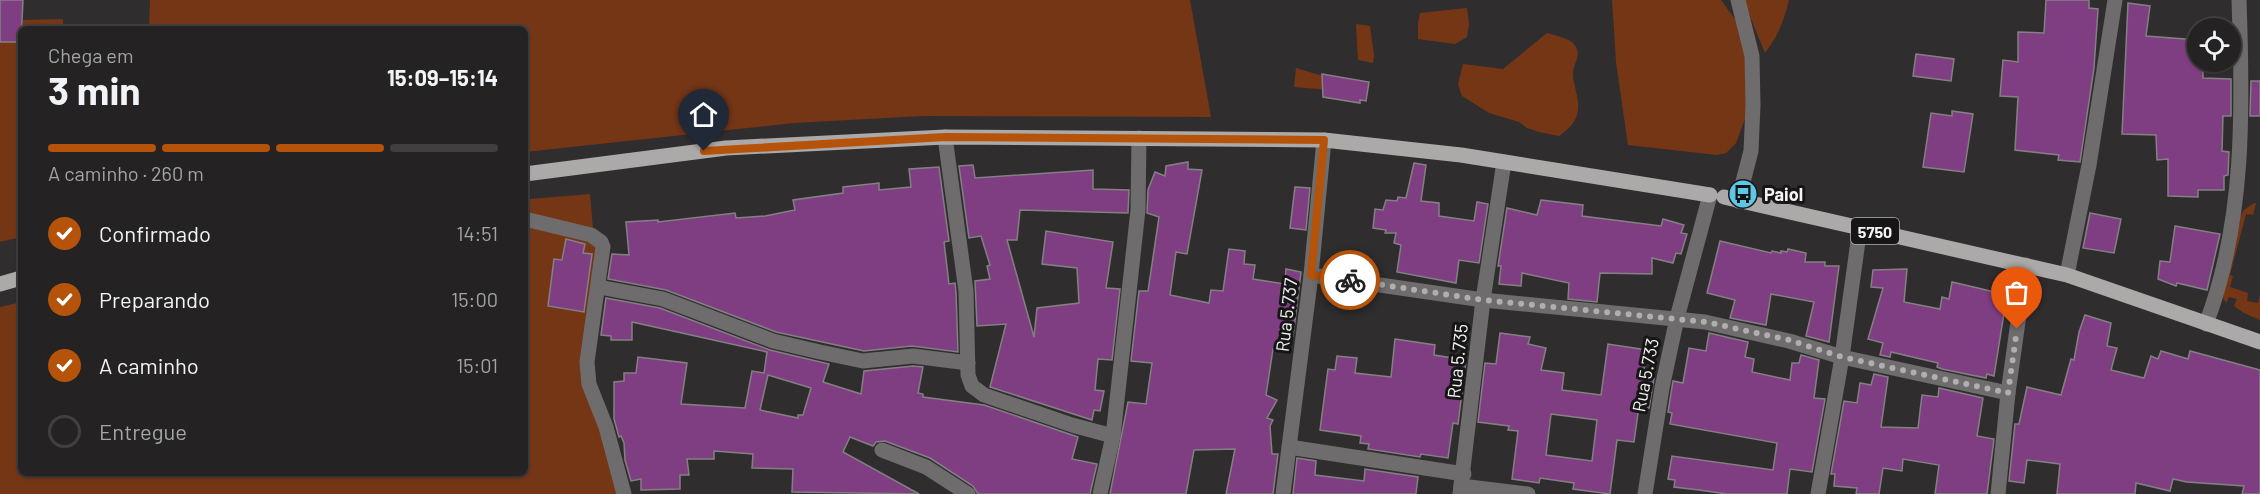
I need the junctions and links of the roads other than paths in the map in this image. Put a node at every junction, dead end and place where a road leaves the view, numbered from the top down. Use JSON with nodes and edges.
{"nodes":[{"id":1,"x":1738,"y":0,"type":"edge"},
{"id":2,"x":2115,"y":0,"type":"edge"},
{"id":3,"x":2239,"y":0,"type":"edge"},
{"id":4,"x":945,"y":137,"type":"junction"},
{"id":5,"x":1139,"y":138,"type":"junction"},
{"id":6,"x":1324,"y":140,"type":"junction"},
{"id":7,"x":1504,"y":162,"type":"junction"},
{"id":8,"x":528,"y":174,"type":"edge"},
{"id":9,"x":1724,"y":198,"type":"junction"},
{"id":10,"x":528,"y":220,"type":"edge"},
{"id":11,"x":1860,"y":227,"type":"junction"},
{"id":12,"x":2026,"y":265,"type":"junction"},
{"id":13,"x":1311,"y":275,"type":"junction"},
{"id":14,"x":2067,"y":275,"type":"junction"},
{"id":15,"x":18,"y":279,"type":"edge"},
{"id":16,"x":0,"y":284,"type":"edge"},
{"id":17,"x":599,"y":287,"type":"junction"},
{"id":18,"x":1483,"y":300,"type":"junction"},
{"id":19,"x":1677,"y":318,"type":"junction"},
{"id":20,"x":2206,"y":324,"type":"junction"},
{"id":21,"x":2260,"y":342,"type":"edge"},
{"id":22,"x":1842,"y":357,"type":"junction"},
{"id":23,"x":968,"y":363,"type":"junction"},
{"id":24,"x":2008,"y":393,"type":"junction"},
{"id":25,"x":1113,"y":436,"type":"junction"},
{"id":26,"x":1289,"y":447,"type":"junction"},
{"id":27,"x":882,"y":450,"type":"dead end"},
{"id":28,"x":1462,"y":485,"type":"edge"},
{"id":29,"x":624,"y":494,"type":"edge"},
{"id":30,"x":968,"y":494,"type":"edge"},
{"id":31,"x":1100,"y":494,"type":"edge"},
{"id":32,"x":1283,"y":494,"type":"edge"},
{"id":33,"x":1528,"y":494,"type":"edge"},
{"id":34,"x":1645,"y":494,"type":"edge"},
{"id":35,"x":1818,"y":494,"type":"edge"},
{"id":36,"x":1998,"y":494,"type":"edge"}],
"edges":[{"from":1,"to":9,"type":"street","name":"Rua 5.733"},
{"from":2,"to":14,"type":"street"},
{"from":3,"to":20,"type":"street"},
{"from":4,"to":5,"type":"main road","number":"5750"},
{"from":4,"to":8,"type":"main road","number":"5750"},
{"from":4,"to":23,"type":"street"},
{"from":5,"to":6,"type":"main road","number":"5750"},
{"from":5,"to":25,"type":"street"},
{"from":6,"to":7,"type":"main road","number":"5750"},
{"from":6,"to":13,"type":"street","name":"Rua 5.737"},
{"from":7,"to":9,"type":"main road","number":"5750"},
{"from":7,"to":18,"type":"street","name":"Rua 5.735"},
{"from":9,"to":11,"type":"main road","number":"5750"},
{"from":9,"to":19,"type":"street","name":"Rua 5.733"},
{"from":10,"to":17,"type":"street"},
{"from":11,"to":12,"type":"main road","number":"5750"},
{"from":11,"to":22,"type":"street"},
{"from":12,"to":14,"type":"main road","number":"5750"},
{"from":12,"to":24,"type":"street"},
{"from":13,"to":18,"type":"street"},
{"from":13,"to":26,"type":"street","name":"Rua 5.737"},
{"from":14,"to":20,"type":"main road","number":"5750"},
{"from":15,"to":16,"type":"main road"},
{"from":17,"to":23,"type":"street"},
{"from":17,"to":29,"type":"street"},
{"from":18,"to":19,"type":"street"},
{"from":18,"to":28,"type":"street","name":"Rua 5.735"},
{"from":19,"to":22,"type":"street"},
{"from":19,"to":34,"type":"street","name":"Rua 5.733"},
{"from":20,"to":21,"type":"main road","number":"5750"},
{"from":22,"to":24,"type":"street"},
{"from":22,"to":35,"type":"street"},
{"from":23,"to":25,"type":"street"},
{"from":24,"to":36,"type":"street"},
{"from":25,"to":31,"type":"street"},
{"from":26,"to":28,"type":"street"},
{"from":26,"to":32,"type":"street","name":"Rua 5.737"},
{"from":27,"to":30,"type":"street"},
{"from":28,"to":33,"type":"street"}]}
